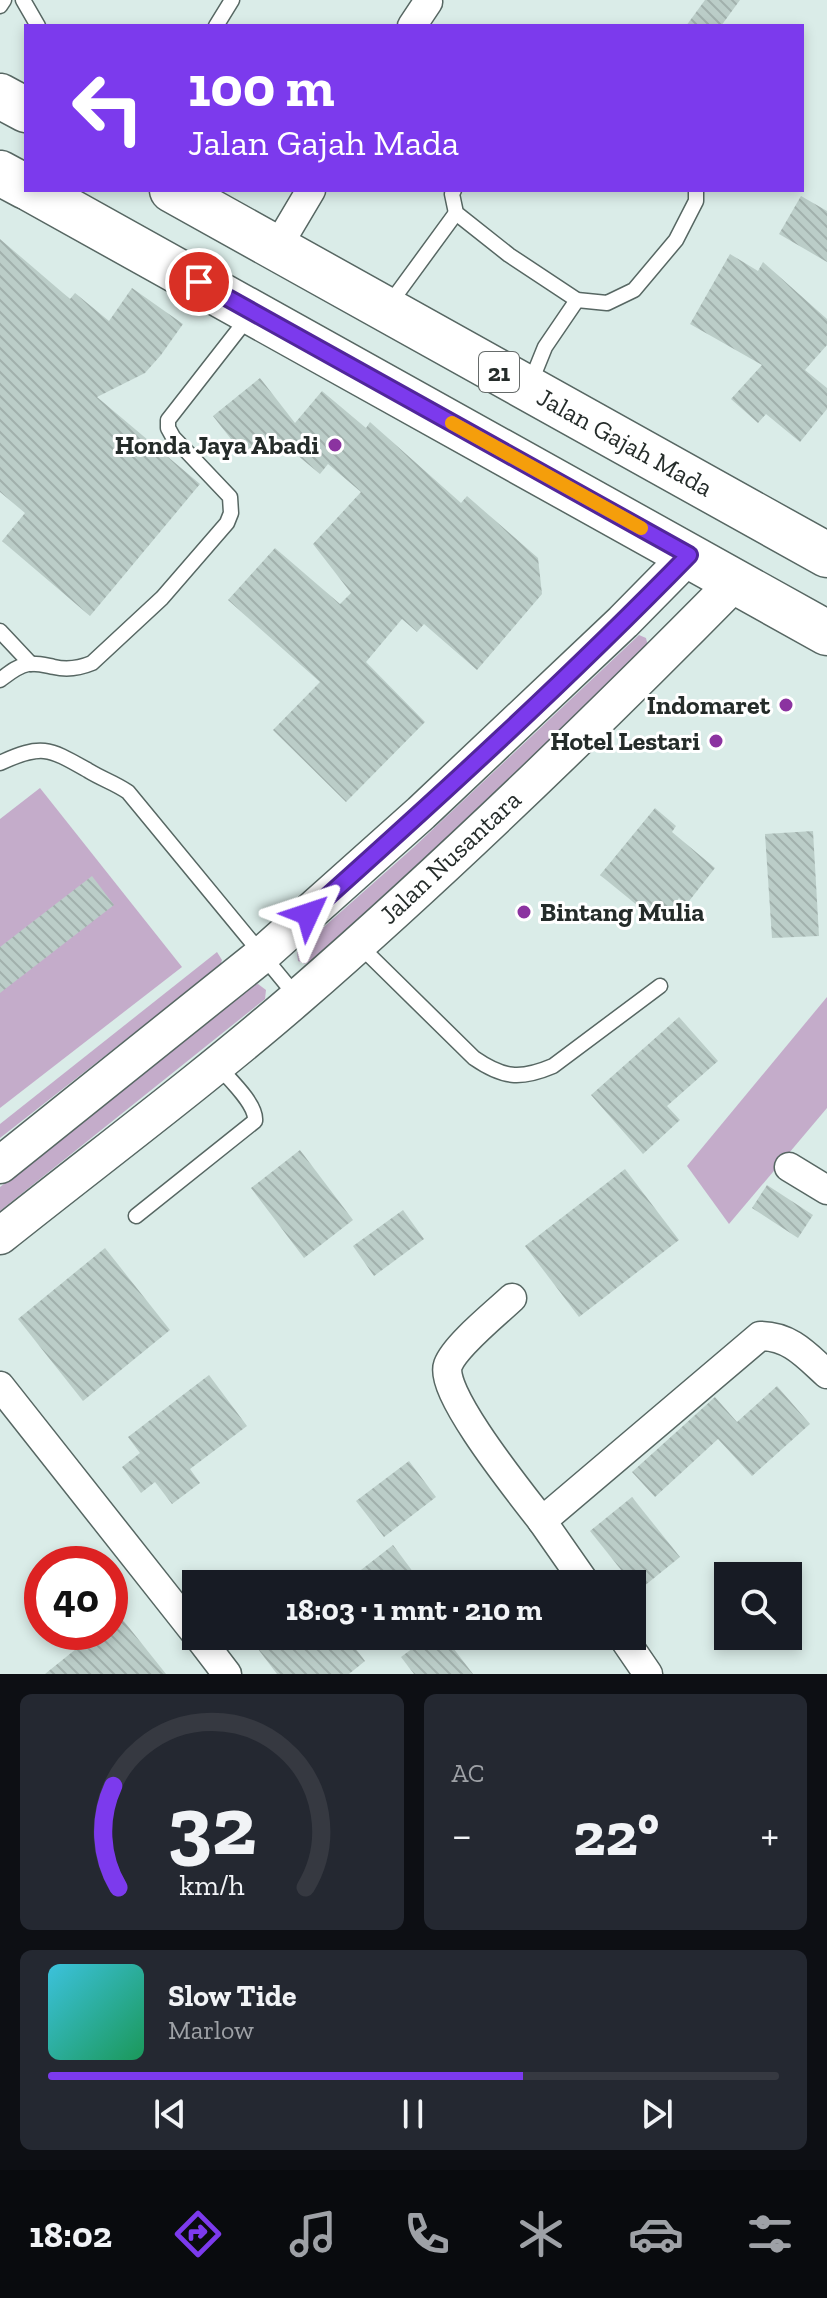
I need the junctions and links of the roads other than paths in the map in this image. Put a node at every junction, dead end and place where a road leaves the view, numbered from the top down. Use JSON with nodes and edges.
{"nodes":[{"id":1,"x":4,"y":0,"type":"edge"},
{"id":2,"x":23,"y":0,"type":"edge"},
{"id":3,"x":232,"y":0,"type":"edge"},
{"id":4,"x":0,"y":6,"type":"edge"},
{"id":5,"x":37,"y":24,"type":"edge"},
{"id":6,"x":217,"y":24,"type":"edge"},
{"id":7,"x":0,"y":96,"type":"edge"},
{"id":8,"x":24,"y":109,"type":"edge"},
{"id":9,"x":0,"y":173,"type":"edge"},
{"id":10,"x":24,"y":186,"type":"edge"},
{"id":11,"x":36,"y":192,"type":"edge"},
{"id":12,"x":176,"y":192,"type":"edge"},
{"id":13,"x":310,"y":192,"type":"edge"},
{"id":14,"x":453,"y":192,"type":"edge"},
{"id":15,"x":696,"y":192,"type":"edge"},
{"id":16,"x":456,"y":213,"type":"junction"},
{"id":17,"x":276,"y":249,"type":"junction"},
{"id":18,"x":577,"y":300,"type":"junction"},
{"id":19,"x":386,"y":310,"type":"junction"},
{"id":20,"x":252,"y":312,"type":"junction"},
{"id":21,"x":528,"y":388,"type":"junction"},
{"id":22,"x":821,"y":547,"type":"edge"},
{"id":23,"x":689,"y":555,"type":"junction"},
{"id":24,"x":735,"y":582,"type":"junction"},
{"id":25,"x":0,"y":631,"type":"edge"},
{"id":26,"x":827,"y":633,"type":"edge"},
{"id":27,"x":31,"y":664,"type":"junction"},
{"id":28,"x":0,"y":680,"type":"edge"},
{"id":29,"x":0,"y":763,"type":"edge"},
{"id":30,"x":357,"y":944,"type":"junction"},
{"id":31,"x":262,"y":955,"type":"junction"},
{"id":32,"x":660,"y":986,"type":"dead end"},
{"id":33,"x":298,"y":997,"type":"junction"},
{"id":34,"x":217,"y":1065,"type":"junction"},
{"id":35,"x":0,"y":1165,"type":"edge"},
{"id":36,"x":789,"y":1167,"type":"dead end"},
{"id":37,"x":827,"y":1190,"type":"edge"},
{"id":38,"x":136,"y":1216,"type":"dead end"},
{"id":39,"x":0,"y":1236,"type":"edge"},
{"id":40,"x":512,"y":1298,"type":"dead end"},
{"id":41,"x":827,"y":1374,"type":"edge"},
{"id":42,"x":0,"y":1386,"type":"edge"},
{"id":43,"x":542,"y":1521,"type":"junction"},
{"id":44,"x":576,"y":1570,"type":"edge"},
{"id":45,"x":182,"y":1616,"type":"edge"},
{"id":46,"x":209,"y":1650,"type":"edge"},
{"id":47,"x":632,"y":1650,"type":"edge"},
{"id":48,"x":227,"y":1674,"type":"edge"},
{"id":49,"x":648,"y":1674,"type":"edge"}],
"edges":[{"from":1,"to":4,"type":"lane"},
{"from":2,"to":5,"type":"lane"},
{"from":3,"to":6,"type":"lane"},
{"from":7,"to":8,"type":"highway"},
{"from":9,"to":10,"type":"highway"},
{"from":11,"to":20,"type":"highway"},
{"from":12,"to":17,"type":"highway","name":"Jalan Gajah Mada","number":"21"},
{"from":13,"to":17,"type":"street"},
{"from":14,"to":16,"type":"lane"},
{"from":15,"to":18,"type":"lane"},
{"from":16,"to":18,"type":"lane"},
{"from":16,"to":19,"type":"lane"},
{"from":17,"to":19,"type":"highway","name":"Jalan Gajah Mada","number":"21"},
{"from":18,"to":21,"type":"lane"},
{"from":19,"to":21,"type":"highway","name":"Jalan Gajah Mada","number":"21"},
{"from":20,"to":23,"type":"highway"},
{"from":20,"to":27,"type":"lane"},
{"from":21,"to":22,"type":"highway","name":"Jalan Gajah Mada","number":"21"},
{"from":23,"to":24,"type":"highway"},
{"from":23,"to":31,"type":"street","name":"Jalan Nusantara"},
{"from":24,"to":26,"type":"highway"},
{"from":24,"to":30,"type":"street","name":"Jalan Nusantara"},
{"from":25,"to":27,"type":"lane"},
{"from":27,"to":28,"type":"lane"},
{"from":29,"to":31,"type":"lane"},
{"from":30,"to":32,"type":"lane"},
{"from":30,"to":33,"type":"street","name":"Jalan Nusantara"},
{"from":31,"to":33,"type":"lane"},
{"from":31,"to":35,"type":"street","name":"Jalan Nusantara"},
{"from":33,"to":34,"type":"street","name":"Jalan Nusantara"},
{"from":34,"to":38,"type":"lane"},
{"from":34,"to":39,"type":"street","name":"Jalan Nusantara"},
{"from":36,"to":37,"type":"street"},
{"from":40,"to":43,"type":"street"},
{"from":41,"to":43,"type":"street"},
{"from":42,"to":45,"type":"street"},
{"from":43,"to":44,"type":"street"},
{"from":46,"to":48,"type":"street"},
{"from":47,"to":49,"type":"street"}]}
